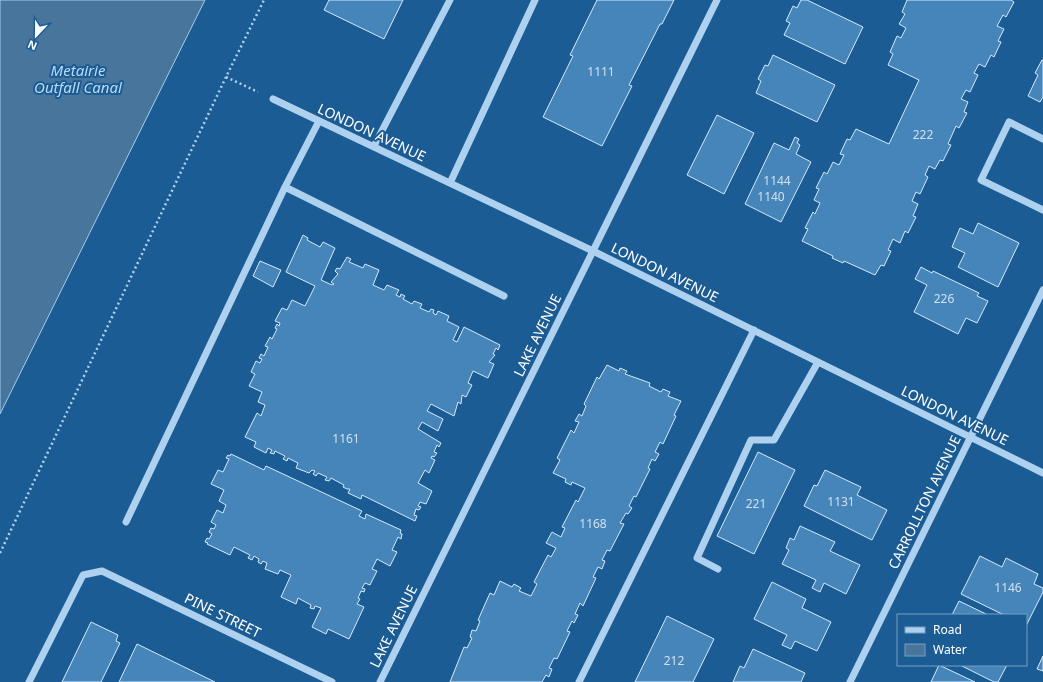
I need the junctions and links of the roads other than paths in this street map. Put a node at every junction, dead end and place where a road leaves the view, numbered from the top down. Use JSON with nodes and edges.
{"nodes":[{"id":1,"x":450,"y":0,"type":"edge"},
{"id":2,"x":535,"y":0,"type":"edge"},
{"id":3,"x":717,"y":0,"type":"edge"},
{"id":4,"x":273,"y":99,"type":"road end"},
{"id":5,"x":319,"y":122,"type":"junction"},
{"id":6,"x":1043,"y":139,"type":"edge"},
{"id":7,"x":374,"y":146,"type":"junction"},
{"id":8,"x":450,"y":183,"type":"junction"},
{"id":9,"x":285,"y":187,"type":"junction"},
{"id":10,"x":1043,"y":210,"type":"edge"},
{"id":11,"x":593,"y":251,"type":"junction"},
{"id":12,"x":1043,"y":290,"type":"edge"},
{"id":13,"x":504,"y":296,"type":"dead end"},
{"id":14,"x":754,"y":330,"type":"junction"},
{"id":15,"x":818,"y":362,"type":"junction"},
{"id":16,"x":971,"y":437,"type":"junction"},
{"id":17,"x":1043,"y":474,"type":"edge"},
{"id":18,"x":126,"y":522,"type":"dead end"},
{"id":19,"x":718,"y":569,"type":"dead end"},
{"id":20,"x":29,"y":682,"type":"edge"},
{"id":21,"x":332,"y":682,"type":"edge"},
{"id":22,"x":380,"y":682,"type":"edge"},
{"id":23,"x":579,"y":682,"type":"edge"},
{"id":24,"x":850,"y":682,"type":"edge"}],
"edges":[{"from":1,"to":7,"type":"street"},
{"from":2,"to":8,"type":"street"},
{"from":3,"to":11,"type":"street","name":"LAKE AVENUE"},
{"from":4,"to":5,"type":"street","name":"LONDON AVENUE"},
{"from":5,"to":7,"type":"street","name":"LONDON AVENUE"},
{"from":5,"to":9,"type":"street"},
{"from":6,"to":10,"type":"street"},
{"from":7,"to":8,"type":"street","name":"LONDON AVENUE"},
{"from":8,"to":11,"type":"street","name":"LONDON AVENUE"},
{"from":9,"to":13,"type":"street"},
{"from":9,"to":18,"type":"street"},
{"from":11,"to":14,"type":"street","name":"LONDON AVENUE"},
{"from":11,"to":22,"type":"street","name":"LAKE AVENUE"},
{"from":12,"to":16,"type":"street","name":"CARROLLTON AVENUE"},
{"from":14,"to":15,"type":"street","name":"LONDON AVENUE"},
{"from":14,"to":23,"type":"street"},
{"from":15,"to":16,"type":"street","name":"LONDON AVENUE"},
{"from":15,"to":19,"type":"street"},
{"from":16,"to":17,"type":"street","name":"LONDON AVENUE"},
{"from":16,"to":24,"type":"street","name":"CARROLLTON AVENUE"},
{"from":20,"to":21,"type":"street","name":"PINE STREET"}]}
